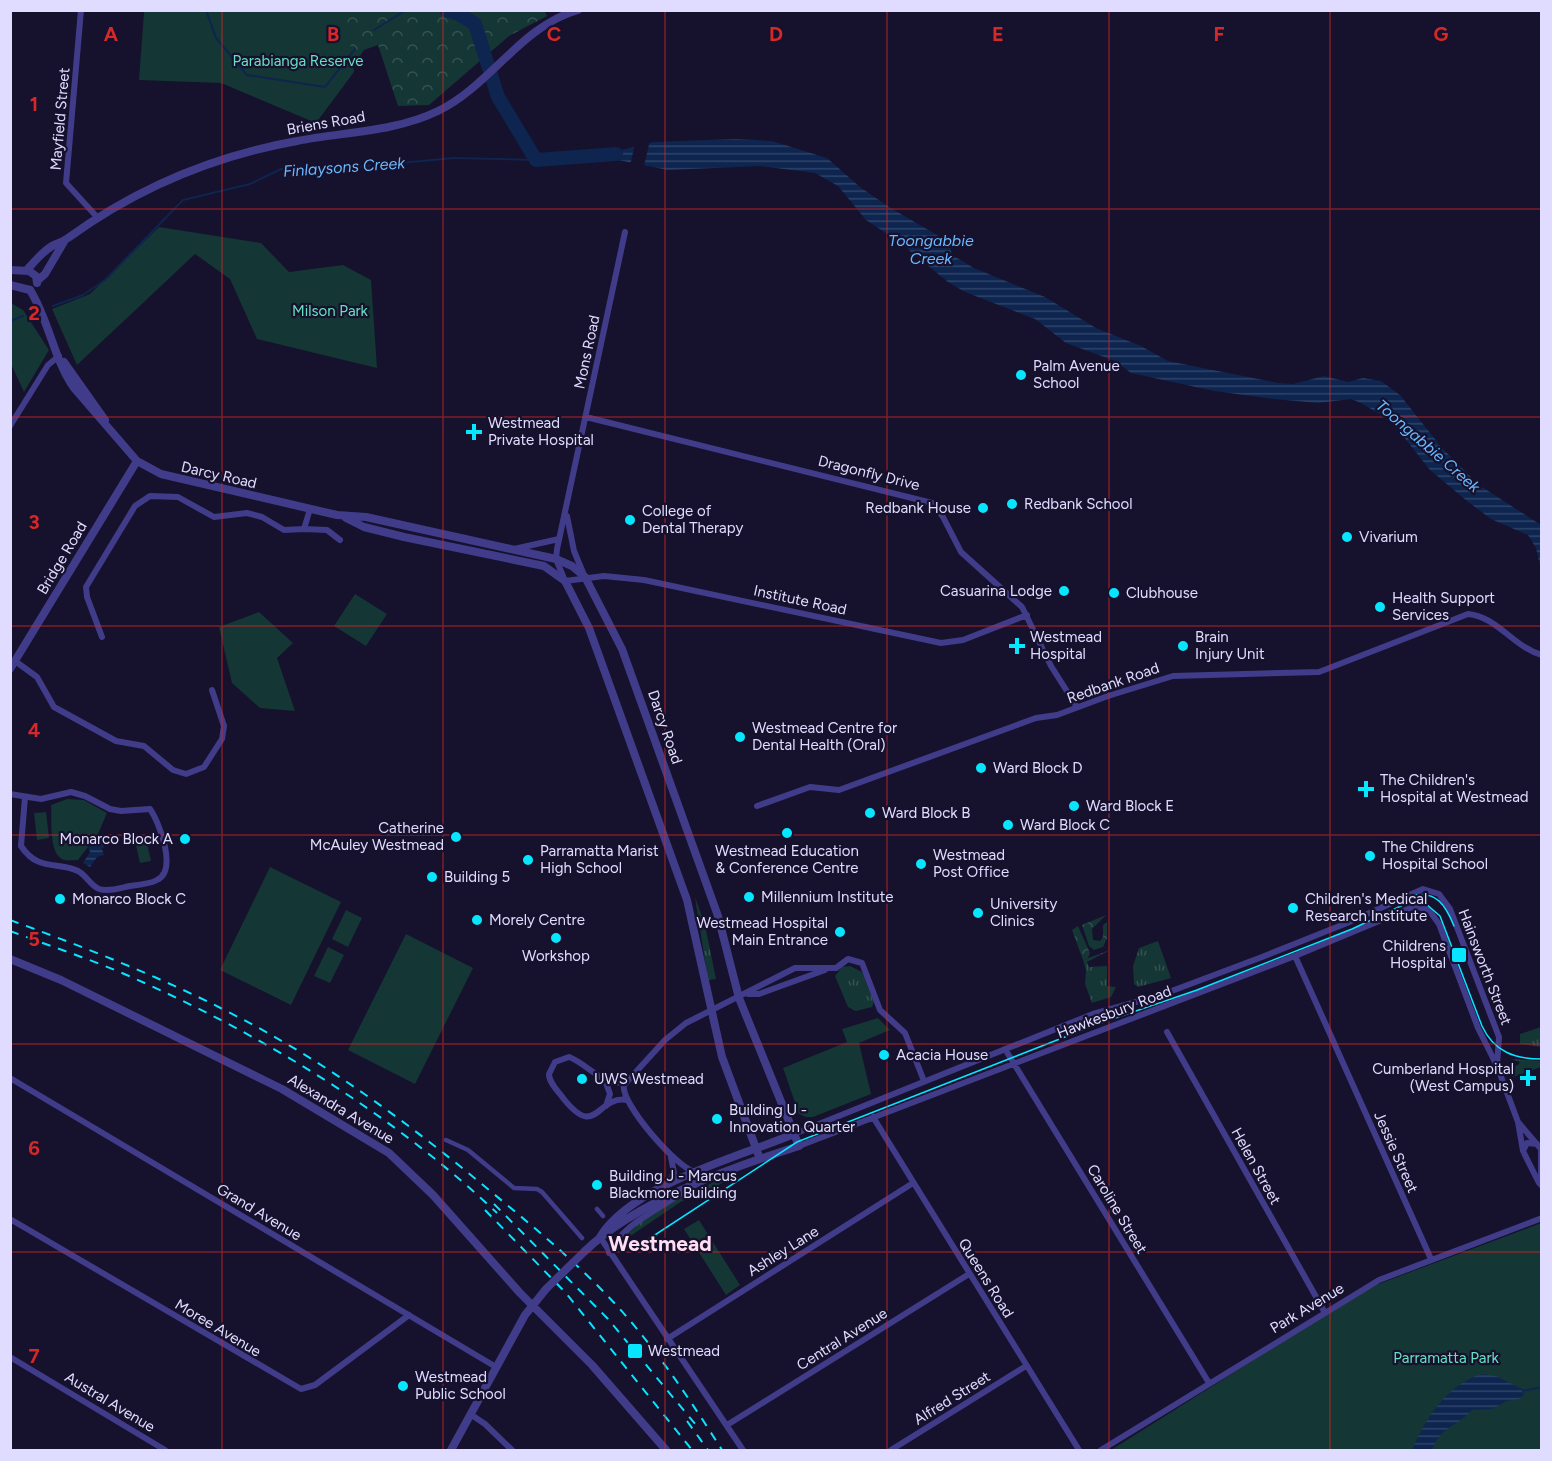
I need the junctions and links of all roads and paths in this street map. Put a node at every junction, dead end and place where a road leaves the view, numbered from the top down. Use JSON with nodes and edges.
{"nodes":[{"id":1,"x":81,"y":10,"type":"edge"},
{"id":2,"x":578,"y":10,"type":"edge"},
{"id":3,"x":97,"y":217,"type":"junction"},
{"id":4,"x":625,"y":232,"type":"dead end"},
{"id":5,"x":65,"y":240,"type":"junction"},
{"id":6,"x":10,"y":270,"type":"edge"},
{"id":7,"x":24,"y":271,"type":"junction"},
{"id":8,"x":37,"y":281,"type":"junction"},
{"id":9,"x":15,"y":286,"type":"edge"},
{"id":10,"x":30,"y":290,"type":"junction"},
{"id":11,"x":60,"y":356,"type":"junction"},
{"id":12,"x":586,"y":417,"type":"junction"},
{"id":13,"x":10,"y":426,"type":"edge"},
{"id":14,"x":137,"y":461,"type":"junction"},
{"id":15,"x":310,"y":509,"type":"junction"},
{"id":16,"x":566,"y":512,"type":"junction"},
{"id":17,"x":337,"y":515,"type":"junction"},
{"id":18,"x":304,"y":529,"type":"junction"},
{"id":19,"x":433,"y":532,"type":"junction"},
{"id":20,"x":559,"y":539,"type":"junction"},
{"id":21,"x":340,"y":540,"type":"dead end"},
{"id":22,"x":513,"y":549,"type":"junction"},
{"id":23,"x":473,"y":552,"type":"junction"},
{"id":24,"x":556,"y":559,"type":"junction"},
{"id":25,"x":585,"y":577,"type":"junction"},
{"id":26,"x":565,"y":581,"type":"junction"},
{"id":27,"x":1027,"y":615,"type":"junction"},
{"id":28,"x":102,"y":637,"type":"dead end"},
{"id":29,"x":1542,"y":655,"type":"edge"},
{"id":30,"x":13,"y":665,"type":"edge"},
{"id":31,"x":212,"y":690,"type":"dead end"},
{"id":32,"x":1077,"y":707,"type":"junction"},
{"id":33,"x":10,"y":794,"type":"edge"},
{"id":34,"x":25,"y":797,"type":"junction"},
{"id":35,"x":757,"y":806,"type":"dead end"},
{"id":36,"x":1428,"y":889,"type":"joint"},
{"id":37,"x":1435,"y":916,"type":"joint"},
{"id":38,"x":1295,"y":956,"type":"junction"},
{"id":39,"x":10,"y":959,"type":"edge"},
{"id":40,"x":828,"y":969,"type":"junction"},
{"id":41,"x":748,"y":994,"type":"junction"},
{"id":42,"x":739,"y":998,"type":"junction"},
{"id":43,"x":710,"y":1011,"type":"junction"},
{"id":44,"x":1167,"y":1032,"type":"dead end"},
{"id":45,"x":1005,"y":1048,"type":"junction"},
{"id":46,"x":1014,"y":1064,"type":"junction"},
{"id":47,"x":1497,"y":1066,"type":"junction"},
{"id":48,"x":10,"y":1078,"type":"edge"},
{"id":49,"x":604,"y":1079,"type":"junction"},
{"id":50,"x":626,"y":1081,"type":"junction"},
{"id":51,"x":924,"y":1081,"type":"junction"},
{"id":52,"x":627,"y":1100,"type":"junction"},
{"id":53,"x":604,"y":1109,"type":"junction"},
{"id":54,"x":873,"y":1117,"type":"junction"},
{"id":55,"x":1518,"y":1122,"type":"junction"},
{"id":56,"x":794,"y":1134,"type":"junction"},
{"id":57,"x":446,"y":1140,"type":"dead end"},
{"id":58,"x":1538,"y":1144,"type":"junction"},
{"id":59,"x":799,"y":1146,"type":"junction"},
{"id":60,"x":757,"y":1149,"type":"junction"},
{"id":61,"x":1541,"y":1152,"type":"edge"},
{"id":62,"x":1524,"y":1154,"type":"junction"},
{"id":63,"x":671,"y":1156,"type":"junction"},
{"id":64,"x":760,"y":1159,"type":"junction"},
{"id":65,"x":697,"y":1172,"type":"junction"},
{"id":66,"x":913,"y":1183,"type":"junction"},
{"id":67,"x":668,"y":1184,"type":"junction"},
{"id":68,"x":690,"y":1186,"type":"junction"},
{"id":69,"x":1541,"y":1186,"type":"edge"},
{"id":70,"x":597,"y":1209,"type":"dead end"},
{"id":71,"x":603,"y":1216,"type":"dead end"},
{"id":72,"x":1542,"y":1218,"type":"edge"},
{"id":73,"x":10,"y":1219,"type":"edge"},
{"id":74,"x":600,"y":1237,"type":"junction"},
{"id":75,"x":582,"y":1238,"type":"dead end"},
{"id":76,"x":609,"y":1253,"type":"junction"},
{"id":77,"x":1431,"y":1259,"type":"junction"},
{"id":78,"x":969,"y":1274,"type":"junction"},
{"id":79,"x":531,"y":1304,"type":"junction"},
{"id":80,"x":1324,"y":1311,"type":"junction"},
{"id":81,"x":409,"y":1315,"type":"junction"},
{"id":82,"x":667,"y":1339,"type":"junction"},
{"id":83,"x":10,"y":1357,"type":"edge"},
{"id":84,"x":1026,"y":1366,"type":"junction"},
{"id":85,"x":496,"y":1367,"type":"junction"},
{"id":86,"x":1209,"y":1383,"type":"junction"},
{"id":87,"x":470,"y":1414,"type":"junction"},
{"id":88,"x":727,"y":1425,"type":"junction"},
{"id":89,"x":165,"y":1450,"type":"edge"},
{"id":90,"x":451,"y":1450,"type":"edge"},
{"id":91,"x":512,"y":1450,"type":"edge"},
{"id":92,"x":666,"y":1450,"type":"edge"},
{"id":93,"x":743,"y":1450,"type":"edge"},
{"id":94,"x":891,"y":1450,"type":"edge"},
{"id":95,"x":1079,"y":1450,"type":"edge"},
{"id":96,"x":1101,"y":1450,"type":"edge"}],
"edges":[{"from":1,"to":3,"type":"street","name":"Mayfield Street"},
{"from":2,"to":3,"type":"street","name":"Briens Road"},
{"from":3,"to":5,"type":"street","name":"Briens Road"},
{"from":4,"to":12,"type":"street","name":"Mons Road"},
{"from":5,"to":7,"type":"street","name":"Briens Road"},
{"from":5,"to":8,"type":"street","name":"Briens Road"},
{"from":6,"to":7,"type":"street"},
{"from":7,"to":8,"type":"street"},
{"from":7,"to":9,"type":"street"},
{"from":8,"to":10,"type":"street"},
{"from":9,"to":10,"type":"street"},
{"from":10,"to":11,"type":"street","name":"Darcy Road"},
{"from":11,"to":13,"type":"street"},
{"from":11,"to":14,"type":"street","name":"Darcy Road"},
{"from":12,"to":16,"type":"street","name":"Mons Road"},
{"from":12,"to":27,"type":"street","name":"Dragonfly Drive"},
{"from":14,"to":15,"type":"street","name":"Darcy Road"},
{"from":14,"to":30,"type":"street","name":"Bridge Road"},
{"from":15,"to":17,"type":"street","name":"Darcy Road"},
{"from":15,"to":18,"type":"street"},
{"from":16,"to":20,"type":"street","name":"Mons Road"},
{"from":16,"to":25,"type":"street","name":"Mons Road"},
{"from":17,"to":19,"type":"street","name":"Darcy Road"},
{"from":17,"to":23,"type":"street","name":"Darcy Road"},
{"from":18,"to":21,"type":"street"},
{"from":18,"to":28,"type":"street"},
{"from":19,"to":22,"type":"street","name":"Darcy Road"},
{"from":19,"to":23,"type":"street"},
{"from":20,"to":22,"type":"street"},
{"from":20,"to":24,"type":"street","name":"Mons Road"},
{"from":22,"to":24,"type":"street","name":"Darcy Road"},
{"from":23,"to":26,"type":"street","name":"Darcy Road"},
{"from":24,"to":25,"type":"street","name":"Darcy Road"},
{"from":24,"to":26,"type":"street"},
{"from":25,"to":26,"type":"street","name":"Institute Road"},
{"from":25,"to":27,"type":"street","name":"Institute Road"},
{"from":25,"to":42,"type":"street","name":"Darcy Road"},
{"from":26,"to":43,"type":"street"},
{"from":27,"to":32,"type":"street","name":"Dragonfly Drive"},
{"from":29,"to":32,"type":"street","name":"Redbank Road"},
{"from":30,"to":31,"type":"street"},
{"from":32,"to":35,"type":"street","name":"Redbank Road"},
{"from":33,"to":34,"type":"street"},
{"from":34,"to":34,"type":"street"},
{"from":36,"to":45,"type":"street","name":"Hawkesbury Road"},
{"from":36,"to":47,"type":"street","name":"Hainsworth Street"},
{"from":37,"to":38,"type":"street","name":"Hawkesbury Road"},
{"from":37,"to":47,"type":"street","name":"Hainsworth Street"},
{"from":38,"to":46,"type":"street","name":"Hawkesbury Road"},
{"from":38,"to":77,"type":"street","name":"Jessie Street"},
{"from":39,"to":79,"type":"street","name":"Alexandra Avenue"},
{"from":40,"to":41,"type":"street"},
{"from":40,"to":41,"type":"street"},
{"from":40,"to":51,"type":"street"},
{"from":41,"to":42,"type":"street"},
{"from":42,"to":43,"type":"street"},
{"from":42,"to":56,"type":"street","name":"Darcy Road"},
{"from":43,"to":50,"type":"street"},
{"from":43,"to":60,"type":"street"},
{"from":44,"to":80,"type":"street","name":"Helen Street"},
{"from":45,"to":46,"type":"street","name":"Caroline Street"},
{"from":45,"to":51,"type":"street","name":"Hawkesbury Road"},
{"from":46,"to":54,"type":"street","name":"Hawkesbury Road"},
{"from":46,"to":86,"type":"street","name":"Caroline Street"},
{"from":47,"to":55,"type":"street","name":"Hainsworth Street"},
{"from":48,"to":81,"type":"street","name":"Grand Avenue"},
{"from":49,"to":50,"type":"street"},
{"from":49,"to":53,"type":"street"},
{"from":49,"to":53,"type":"street"},
{"from":50,"to":52,"type":"street"},
{"from":51,"to":56,"type":"street","name":"Hawkesbury Road"},
{"from":52,"to":53,"type":"street"},
{"from":52,"to":63,"type":"street"},
{"from":54,"to":59,"type":"street","name":"Hawkesbury Road"},
{"from":54,"to":66,"type":"street","name":"Queens Road"},
{"from":55,"to":58,"type":"street","name":"Hainsworth Street"},
{"from":55,"to":62,"type":"street","name":"Hainsworth Street"},
{"from":56,"to":59,"type":"street"},
{"from":56,"to":60,"type":"street","name":"Hawkesbury Road"},
{"from":57,"to":75,"type":"street"},
{"from":58,"to":61,"type":"street"},
{"from":58,"to":62,"type":"street"},
{"from":59,"to":64,"type":"street","name":"Hawkesbury Road"},
{"from":60,"to":64,"type":"street"},
{"from":60,"to":65,"type":"street","name":"Hawkesbury Road"},
{"from":61,"to":62,"type":"street"},
{"from":61,"to":69,"type":"street","name":"Hainsworth Street"},
{"from":62,"to":69,"type":"street","name":"Hainsworth Street"},
{"from":63,"to":65,"type":"street"},
{"from":63,"to":67,"type":"street"},
{"from":64,"to":68,"type":"street","name":"Hawkesbury Road"},
{"from":65,"to":67,"type":"street","name":"Hawkesbury Road"},
{"from":66,"to":78,"type":"street","name":"Queens Road"},
{"from":66,"to":82,"type":"street","name":"Ashley Lane"},
{"from":67,"to":74,"type":"street","name":"Hawkesbury Road"},
{"from":68,"to":74,"type":"street","name":"Hawkesbury Road"},
{"from":68,"to":76,"type":"street","name":"Hawkesbury Road"},
{"from":70,"to":71,"type":"street"},
{"from":72,"to":77,"type":"street","name":"Park Avenue"},
{"from":73,"to":81,"type":"street","name":"Moree Avenue"},
{"from":74,"to":76,"type":"street"},
{"from":74,"to":79,"type":"street","name":"Hawkesbury Road","bridge":true},
{"from":76,"to":82,"type":"street"},
{"from":77,"to":80,"type":"street","name":"Park Avenue"},
{"from":78,"to":84,"type":"street","name":"Queens Road"},
{"from":78,"to":88,"type":"street","name":"Central Avenue"},
{"from":79,"to":85,"type":"street","name":"Hawkesbury Road"},
{"from":79,"to":92,"type":"street","name":"Alexandra Avenue"},
{"from":80,"to":86,"type":"street","name":"Park Avenue"},
{"from":81,"to":85,"type":"street","name":"Grand Avenue"},
{"from":82,"to":88,"type":"street"},
{"from":83,"to":89,"type":"street","name":"Austral Avenue"},
{"from":84,"to":94,"type":"street","name":"Alfred Street"},
{"from":84,"to":95,"type":"street","name":"Queens Road"},
{"from":85,"to":87,"type":"street","name":"Hawkesbury Road"},
{"from":86,"to":96,"type":"street","name":"Park Avenue"},
{"from":87,"to":90,"type":"street","name":"Hawkesbury Road"},
{"from":87,"to":91,"type":"street"},
{"from":88,"to":93,"type":"street"}]}
